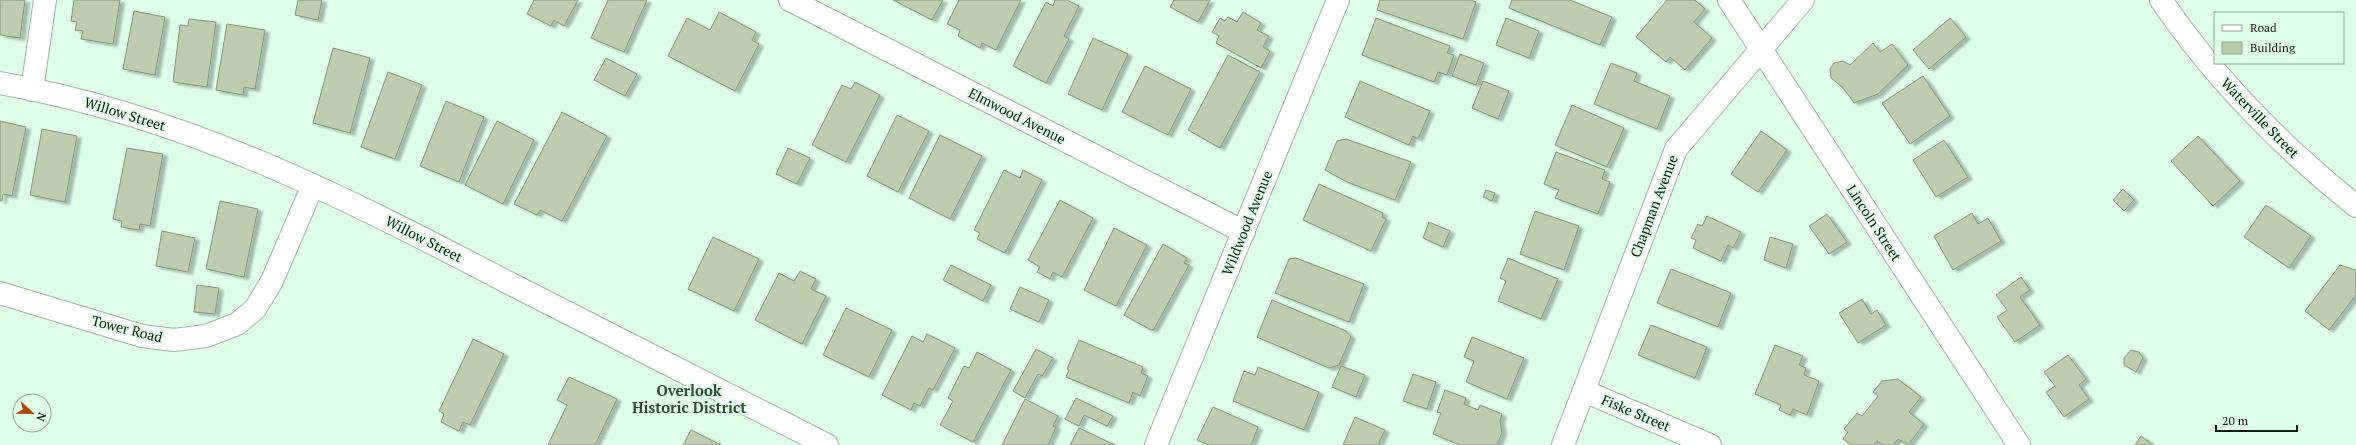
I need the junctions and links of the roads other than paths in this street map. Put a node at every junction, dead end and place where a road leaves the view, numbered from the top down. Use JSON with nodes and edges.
{"nodes":[{"id":1,"x":45,"y":0,"type":"edge"},
{"id":2,"x":790,"y":0,"type":"edge"},
{"id":3,"x":1338,"y":0,"type":"edge"},
{"id":4,"x":1729,"y":0,"type":"edge"},
{"id":5,"x":1803,"y":0,"type":"edge"},
{"id":6,"x":2161,"y":0,"type":"edge"},
{"id":7,"x":1760,"y":49,"type":"junction"},
{"id":8,"x":0,"y":84,"type":"edge"},
{"id":9,"x":32,"y":90,"type":"junction"},
{"id":10,"x":314,"y":185,"type":"junction"},
{"id":11,"x":2356,"y":206,"type":"edge"},
{"id":12,"x":1244,"y":232,"type":"junction"},
{"id":13,"x":0,"y":293,"type":"edge"},
{"id":14,"x":1584,"y":391,"type":"junction"},
{"id":15,"x":827,"y":445,"type":"edge"},
{"id":16,"x":1156,"y":445,"type":"edge"},
{"id":17,"x":1563,"y":445,"type":"edge"},
{"id":18,"x":1710,"y":445,"type":"edge"},
{"id":19,"x":2020,"y":445,"type":"edge"}],
"edges":[{"from":1,"to":9,"type":"street"},
{"from":2,"to":12,"type":"street","name":"Elmwood Avenue"},
{"from":3,"to":12,"type":"street","name":"Wildwood Avenue"},
{"from":4,"to":7,"type":"street","name":"Lincoln Street"},
{"from":5,"to":7,"type":"street","name":"Chapman Avenue"},
{"from":6,"to":11,"type":"street","name":"Waterville Street"},
{"from":7,"to":14,"type":"street","name":"Chapman Avenue"},
{"from":7,"to":19,"type":"street","name":"Lincoln Street"},
{"from":8,"to":9,"type":"street","name":"Willow Street"},
{"from":9,"to":10,"type":"street","name":"Willow Street"},
{"from":10,"to":13,"type":"street","name":"Tower Road"},
{"from":10,"to":15,"type":"street","name":"Willow Street"},
{"from":12,"to":16,"type":"street","name":"Wildwood Avenue"},
{"from":14,"to":17,"type":"street","name":"Chapman Avenue"},
{"from":14,"to":18,"type":"street","name":"Fiske Street"}]}
